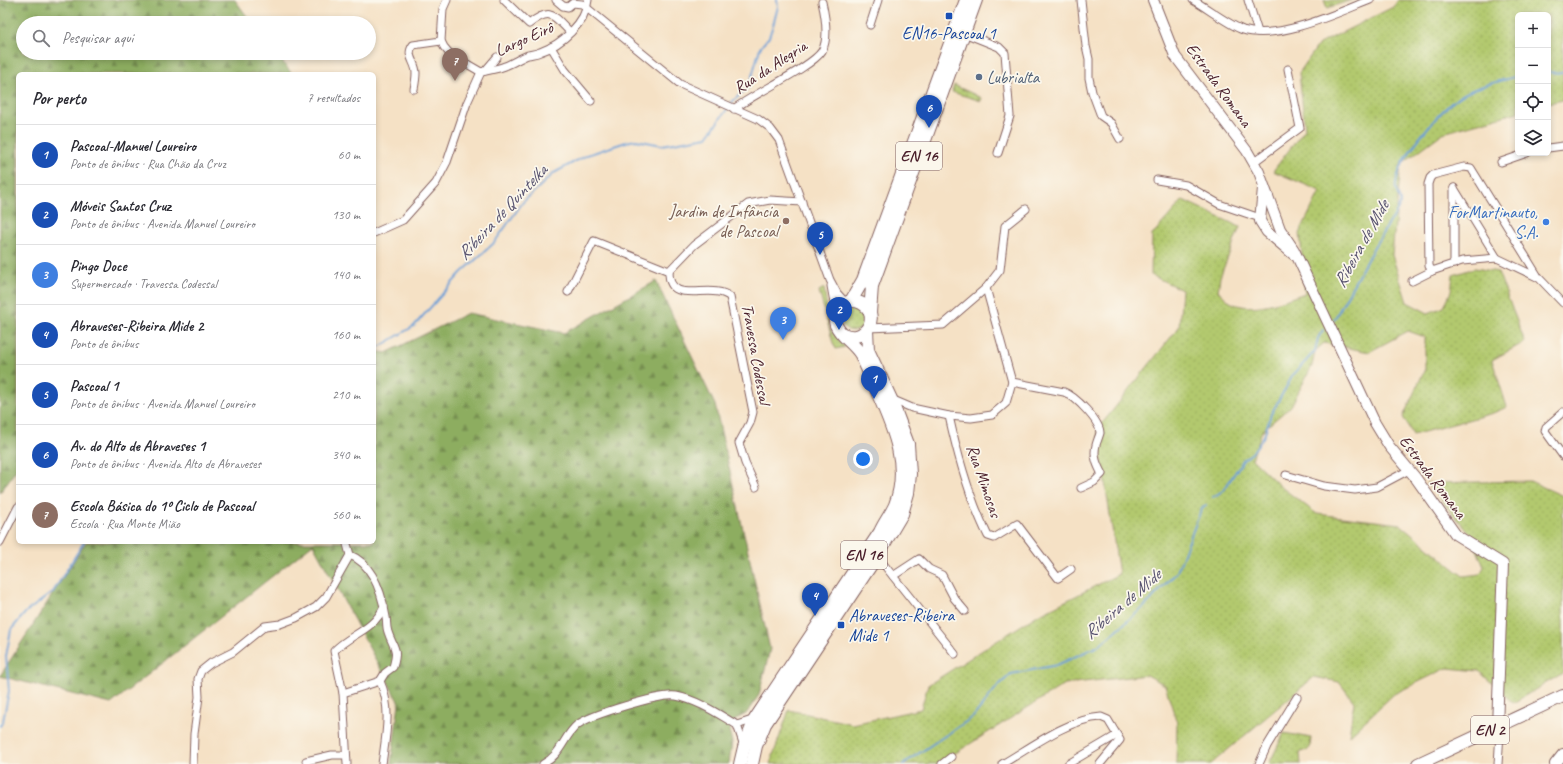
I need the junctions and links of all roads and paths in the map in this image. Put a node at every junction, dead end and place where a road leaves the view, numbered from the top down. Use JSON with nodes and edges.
{"nodes":[{"id":1,"x":447,"y":0,"type":"edge"},
{"id":2,"x":504,"y":0,"type":"edge"},
{"id":3,"x":556,"y":0,"type":"edge"},
{"id":4,"x":588,"y":0,"type":"edge"},
{"id":5,"x":878,"y":0,"type":"edge"},
{"id":6,"x":966,"y":0,"type":"edge"},
{"id":7,"x":976,"y":0,"type":"edge"},
{"id":8,"x":1081,"y":0,"type":"edge"},
{"id":9,"x":1153,"y":0,"type":"edge"},
{"id":10,"x":1193,"y":0,"type":"edge"},
{"id":11,"x":1248,"y":0,"type":"edge"},
{"id":12,"x":1370,"y":0,"type":"edge"},
{"id":13,"x":822,"y":2,"type":"dead end"},
{"id":14,"x":587,"y":8,"type":"junction"},
{"id":15,"x":870,"y":25,"type":"dead end"},
{"id":16,"x":570,"y":32,"type":"junction"},
{"id":17,"x":1258,"y":32,"type":"junction"},
{"id":18,"x":964,"y":33,"type":"junction"},
{"id":19,"x":441,"y":41,"type":"junction"},
{"id":20,"x":551,"y":47,"type":"junction"},
{"id":21,"x":497,"y":57,"type":"dead end"},
{"id":22,"x":1288,"y":69,"type":"dead end"},
{"id":23,"x":483,"y":71,"type":"junction"},
{"id":24,"x":414,"y":89,"type":"dead end"},
{"id":25,"x":591,"y":101,"type":"dead end"},
{"id":26,"x":734,"y":109,"type":"junction"},
{"id":27,"x":1120,"y":139,"type":"dead end"},
{"id":28,"x":1563,"y":146,"type":"edge"},
{"id":29,"x":1551,"y":148,"type":"edge"},
{"id":30,"x":998,"y":153,"type":"dead end"},
{"id":31,"x":1518,"y":156,"type":"edge"},
{"id":32,"x":1254,"y":162,"type":"junction"},
{"id":33,"x":1501,"y":162,"type":"dead end"},
{"id":34,"x":1158,"y":180,"type":"dead end"},
{"id":35,"x":1264,"y":186,"type":"junction"},
{"id":36,"x":802,"y":202,"type":"junction"},
{"id":37,"x":1026,"y":209,"type":"dead end"},
{"id":38,"x":1260,"y":218,"type":"junction"},
{"id":39,"x":376,"y":232,"type":"edge"},
{"id":40,"x":1497,"y":258,"type":"junction"},
{"id":41,"x":1298,"y":259,"type":"junction"},
{"id":42,"x":1454,"y":264,"type":"junction"},
{"id":43,"x":669,"y":271,"type":"junction"},
{"id":44,"x":1432,"y":272,"type":"junction"},
{"id":45,"x":1539,"y":278,"type":"junction"},
{"id":46,"x":830,"y":280,"type":"junction"},
{"id":47,"x":1412,"y":281,"type":"dead end"},
{"id":48,"x":986,"y":288,"type":"junction"},
{"id":49,"x":568,"y":292,"type":"dead end"},
{"id":50,"x":848,"y":302,"type":"junction"},
{"id":51,"x":1563,"y":303,"type":"edge"},
{"id":52,"x":836,"y":314,"type":"junction"},
{"id":53,"x":869,"y":323,"type":"junction"},
{"id":54,"x":843,"y":334,"type":"junction"},
{"id":55,"x":1012,"y":382,"type":"junction"},
{"id":56,"x":890,"y":399,"type":"junction"},
{"id":57,"x":912,"y":408,"type":"junction"},
{"id":58,"x":1563,"y":412,"type":"edge"},
{"id":59,"x":949,"y":416,"type":"junction"},
{"id":60,"x":900,"y":422,"type":"junction"},
{"id":61,"x":1563,"y":456,"type":"edge"},
{"id":62,"x":1409,"y":470,"type":"junction"},
{"id":63,"x":1286,"y":475,"type":"dead end"},
{"id":64,"x":756,"y":487,"type":"dead end"},
{"id":65,"x":1081,"y":488,"type":"dead end"},
{"id":66,"x":16,"y":512,"type":"edge"},
{"id":67,"x":0,"y":542,"type":"edge"},
{"id":68,"x":347,"y":544,"type":"dead end"},
{"id":69,"x":350,"y":555,"type":"junction"},
{"id":70,"x":877,"y":556,"type":"junction"},
{"id":71,"x":1071,"y":569,"type":"dead end"},
{"id":72,"x":892,"y":576,"type":"junction"},
{"id":73,"x":384,"y":607,"type":"junction"},
{"id":74,"x":965,"y":611,"type":"dead end"},
{"id":75,"x":955,"y":654,"type":"dead end"},
{"id":76,"x":380,"y":681,"type":"junction"},
{"id":77,"x":343,"y":693,"type":"junction"},
{"id":78,"x":1297,"y":696,"type":"dead end"},
{"id":79,"x":1563,"y":696,"type":"edge"},
{"id":80,"x":1563,"y":704,"type":"edge"},
{"id":81,"x":1499,"y":708,"type":"junction"},
{"id":82,"x":755,"y":719,"type":"junction"},
{"id":83,"x":1511,"y":720,"type":"junction"},
{"id":84,"x":737,"y":725,"type":"junction"},
{"id":85,"x":1499,"y":730,"type":"junction"},
{"id":86,"x":1117,"y":734,"type":"junction"},
{"id":87,"x":744,"y":746,"type":"junction"},
{"id":88,"x":1563,"y":754,"type":"edge"},
{"id":89,"x":346,"y":755,"type":"junction"},
{"id":90,"x":951,"y":757,"type":"dead end"},
{"id":91,"x":306,"y":762,"type":"dead end"},
{"id":92,"x":193,"y":764,"type":"edge"},
{"id":93,"x":347,"y":764,"type":"edge"},
{"id":94,"x":382,"y":764,"type":"edge"},
{"id":95,"x":543,"y":764,"type":"edge"},
{"id":96,"x":740,"y":764,"type":"edge"},
{"id":97,"x":752,"y":764,"type":"edge"},
{"id":98,"x":942,"y":764,"type":"edge"},
{"id":99,"x":1002,"y":764,"type":"edge"},
{"id":100,"x":1068,"y":764,"type":"edge"},
{"id":101,"x":1100,"y":764,"type":"edge"},
{"id":102,"x":1259,"y":764,"type":"edge"},
{"id":103,"x":1418,"y":764,"type":"edge"},
{"id":104,"x":1433,"y":764,"type":"edge"},
{"id":105,"x":1498,"y":764,"type":"edge"},
{"id":106,"x":1555,"y":764,"type":"edge"}],
"edges":[{"from":1,"to":19,"type":"street"},
{"from":2,"to":16,"type":"street"},
{"from":3,"to":14,"type":"street"},
{"from":4,"to":14,"type":"street"},
{"from":5,"to":15,"type":"street"},
{"from":6,"to":50,"type":"main road","number":"EN 16"},
{"from":7,"to":18,"type":"main road","number":"EN 16"},
{"from":8,"to":27,"type":"street"},
{"from":9,"to":32,"type":"street","name":"Estrada Romana"},
{"from":10,"to":17,"type":"street"},
{"from":11,"to":17,"type":"street"},
{"from":12,"to":17,"type":"street"},
{"from":13,"to":26,"type":"street","name":"Rua da Alegria"},
{"from":14,"to":16,"type":"street","name":"Largo Eirô"},
{"from":14,"to":26,"type":"street"},
{"from":16,"to":20,"type":"street","name":"Largo Eirô"},
{"from":18,"to":30,"type":"street"},
{"from":18,"to":53,"type":"main road","number":"EN 16"},
{"from":19,"to":23,"type":"street"},
{"from":19,"to":24,"type":"street"},
{"from":20,"to":23,"type":"street","name":"Largo Eirô"},
{"from":20,"to":25,"type":"street"},
{"from":21,"to":23,"type":"street"},
{"from":22,"to":32,"type":"street"},
{"from":23,"to":39,"type":"street"},
{"from":26,"to":36,"type":"street"},
{"from":28,"to":29,"type":"street"},
{"from":31,"to":33,"type":"street"},
{"from":32,"to":35,"type":"street","name":"Estrada Romana"},
{"from":34,"to":38,"type":"street"},
{"from":35,"to":38,"type":"street","name":"Estrada Romana"},
{"from":35,"to":41,"type":"street","name":"Estrada Romana"},
{"from":36,"to":43,"type":"street"},
{"from":36,"to":46,"type":"street"},
{"from":37,"to":48,"type":"street"},
{"from":38,"to":41,"type":"street","name":"Estrada Romana"},
{"from":40,"to":42,"type":"street"},
{"from":40,"to":42,"type":"street"},
{"from":40,"to":45,"type":"street"},
{"from":41,"to":62,"type":"street","name":"Estrada Romana"},
{"from":42,"to":44,"type":"street"},
{"from":43,"to":49,"type":"street"},
{"from":43,"to":64,"type":"street","name":"Travessa Codessal"},
{"from":44,"to":45,"type":"street"},
{"from":44,"to":47,"type":"street"},
{"from":45,"to":51,"type":"street"},
{"from":46,"to":50,"type":"street"},
{"from":46,"to":52,"type":"street"},
{"from":48,"to":53,"type":"street"},
{"from":48,"to":55,"type":"street"},
{"from":50,"to":52,"type":"main road","number":"EN 16"},
{"from":50,"to":53,"type":"main road"},
{"from":52,"to":54,"type":"main road","number":"EN 16"},
{"from":53,"to":54,"type":"main road"},
{"from":53,"to":56,"type":"main road","number":"EN 16"},
{"from":54,"to":82,"type":"main road","number":"EN 16"},
{"from":55,"to":59,"type":"street"},
{"from":55,"to":65,"type":"street"},
{"from":56,"to":57,"type":"street"},
{"from":56,"to":60,"type":"main road","number":"EN 16"},
{"from":57,"to":59,"type":"street"},
{"from":57,"to":60,"type":"street"},
{"from":58,"to":61,"type":"street"},
{"from":59,"to":71,"type":"street","name":"Rua Mimosas"},
{"from":60,"to":70,"type":"main road","number":"EN 16"},
{"from":62,"to":63,"type":"street"},
{"from":62,"to":81,"type":"street","name":"Estrada Romana"},
{"from":66,"to":67,"type":"street"},
{"from":68,"to":69,"type":"street"},
{"from":69,"to":73,"type":"street"},
{"from":69,"to":92,"type":"street"},
{"from":70,"to":72,"type":"street"},
{"from":70,"to":97,"type":"main road","number":"EN 16"},
{"from":72,"to":74,"type":"street"},
{"from":72,"to":75,"type":"street"},
{"from":73,"to":76,"type":"street"},
{"from":73,"to":77,"type":"street"},
{"from":76,"to":77,"type":"street"},
{"from":76,"to":94,"type":"street"},
{"from":77,"to":89,"type":"street"},
{"from":78,"to":102,"type":"street"},
{"from":79,"to":83,"type":"main road","number":"EN 2"},
{"from":80,"to":85,"type":"main road","number":"EN 2"},
{"from":81,"to":83,"type":"street"},
{"from":81,"to":85,"type":"street","name":"Estrada Romana"},
{"from":82,"to":84,"type":"street"},
{"from":82,"to":87,"type":"main road","number":"EN 16"},
{"from":83,"to":85,"type":"main road","number":"EN 2"},
{"from":84,"to":87,"type":"street"},
{"from":84,"to":95,"type":"street"},
{"from":85,"to":103,"type":"main road","number":"EN 2"},
{"from":85,"to":104,"type":"main road","number":"EN 2"},
{"from":85,"to":105,"type":"street"},
{"from":86,"to":99,"type":"street"},
{"from":86,"to":100,"type":"street"},
{"from":86,"to":101,"type":"street"},
{"from":87,"to":96,"type":"main road","number":"EN 16"},
{"from":88,"to":106,"type":"street"},
{"from":89,"to":91,"type":"street"},
{"from":89,"to":93,"type":"street"},
{"from":90,"to":98,"type":"street"}]}
